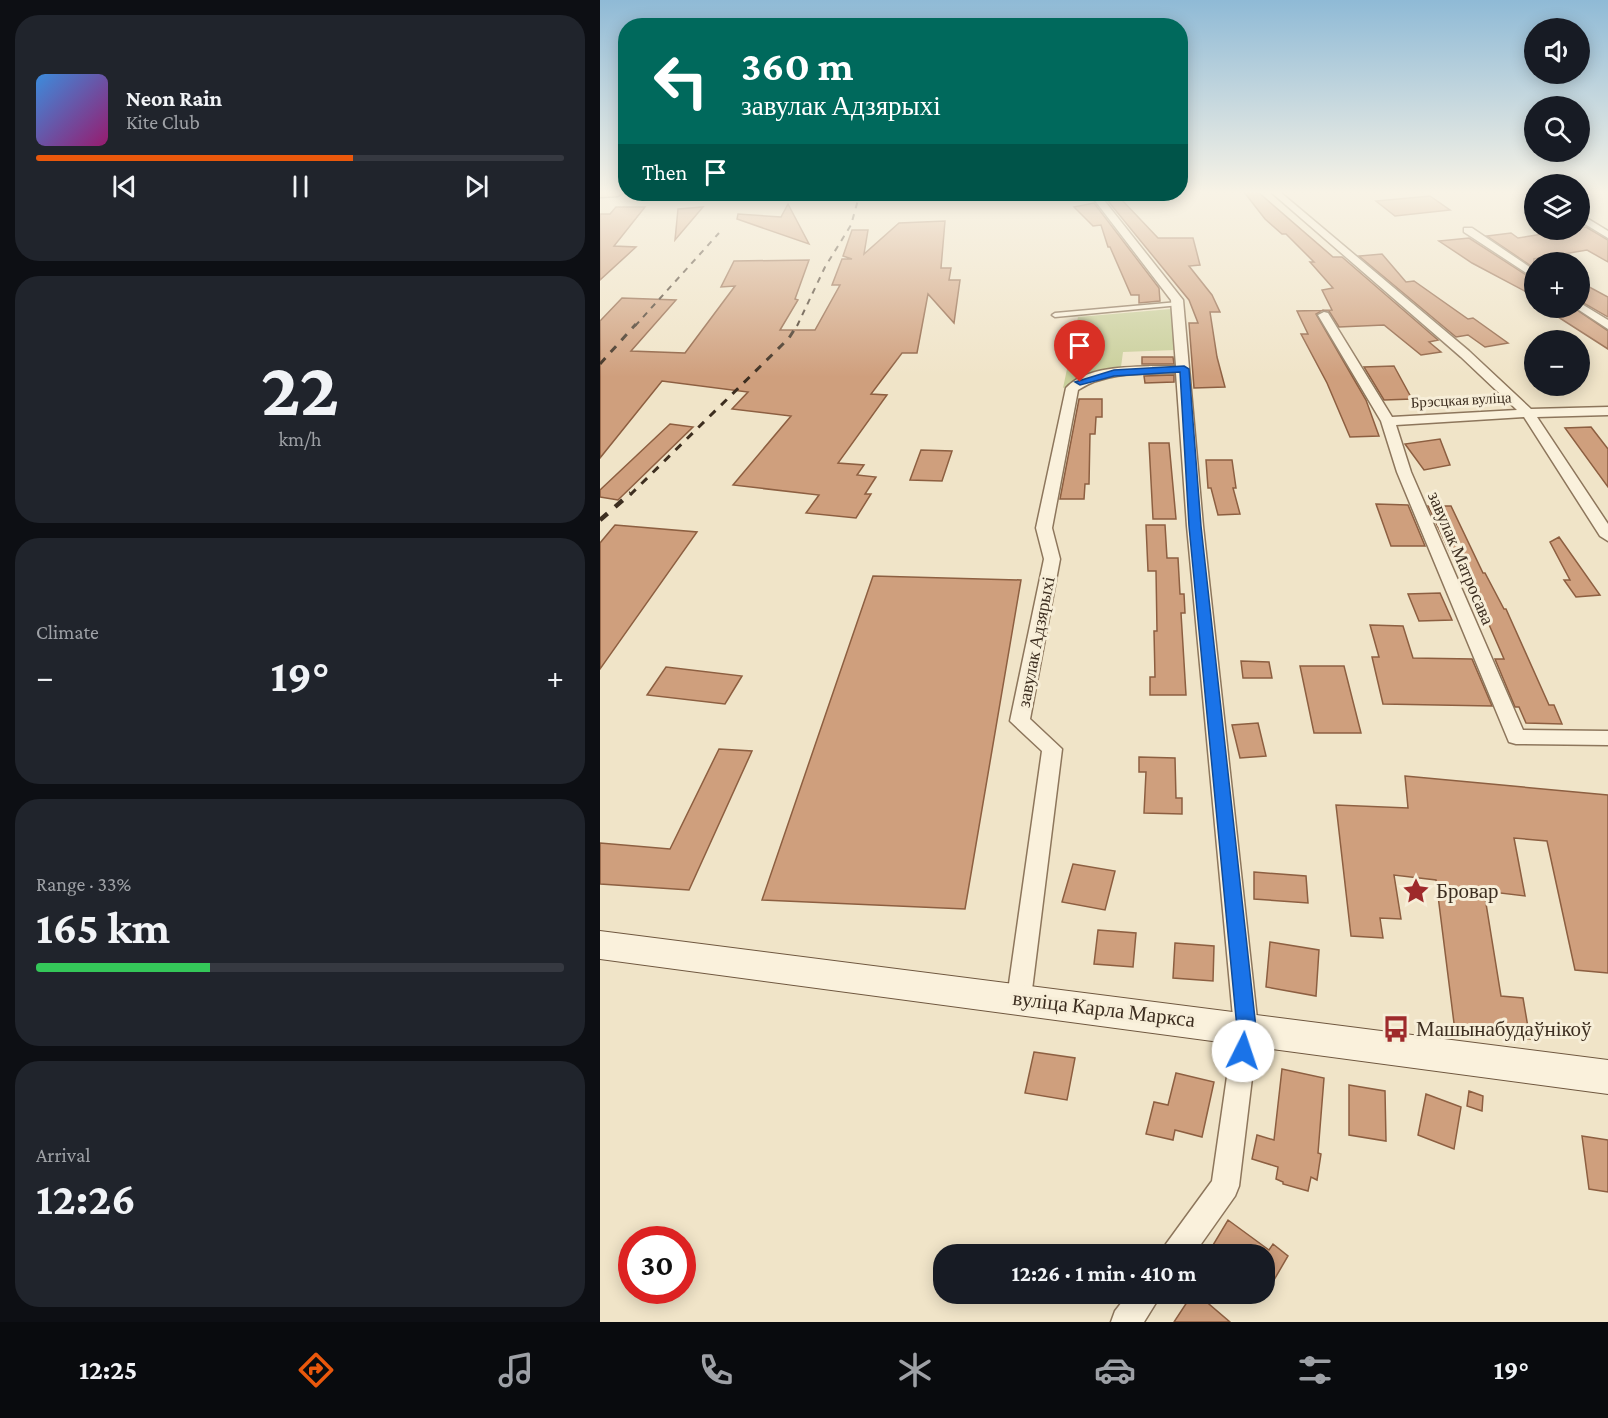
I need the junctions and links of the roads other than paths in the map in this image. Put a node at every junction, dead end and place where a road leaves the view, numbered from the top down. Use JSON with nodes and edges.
{"nodes":[{"id":1,"x":1142,"y":254,"type":"edge"},
{"id":2,"x":1348,"y":254,"type":"edge"},
{"id":3,"x":1502,"y":254,"type":"edge"},
{"id":4,"x":1524,"y":268,"type":"edge"},
{"id":5,"x":1178,"y":304,"type":"junction"},
{"id":6,"x":1590,"y":313,"type":"edge"},
{"id":7,"x":1055,"y":315,"type":"dead end"},
{"id":8,"x":1324,"y":315,"type":"dead end"},
{"id":9,"x":1608,"y":325,"type":"edge"},
{"id":10,"x":1184,"y":369,"type":"junction"},
{"id":11,"x":1608,"y":411,"type":"edge"},
{"id":12,"x":1528,"y":413,"type":"junction"},
{"id":13,"x":1388,"y":421,"type":"junction"},
{"id":14,"x":1608,"y":536,"type":"edge"},
{"id":15,"x":1608,"y":738,"type":"edge"},
{"id":16,"x":600,"y":945,"type":"edge"},
{"id":17,"x":1019,"y":998,"type":"junction"},
{"id":18,"x":1246,"y":1028,"type":"junction"},
{"id":19,"x":1608,"y":1077,"type":"edge"},
{"id":20,"x":1183,"y":1244,"type":"edge"},
{"id":21,"x":1139,"y":1304,"type":"edge"},
{"id":22,"x":1126,"y":1322,"type":"edge"}],
"edges":[{"from":1,"to":5,"type":"street"},
{"from":2,"to":12,"type":"street"},
{"from":3,"to":4,"type":"street"},
{"from":5,"to":7,"type":"lane"},
{"from":5,"to":10,"type":"street"},
{"from":6,"to":9,"type":"street"},
{"from":8,"to":13,"type":"street","name":"завулак Матросава"},
{"from":10,"to":17,"type":"street","name":"завулак Адзярыхі"},
{"from":10,"to":18,"type":"street"},
{"from":11,"to":12,"type":"street","name":"Брэсцкая вуліца"},
{"from":12,"to":13,"type":"street","name":"Брэсцкая вуліца"},
{"from":12,"to":14,"type":"street"},
{"from":13,"to":15,"type":"street","name":"завулак Матросава"},
{"from":16,"to":17,"type":"main road","name":"вуліца Карла Маркса"},
{"from":17,"to":18,"type":"main road","name":"вуліца Карла Маркса"},
{"from":18,"to":19,"type":"main road","name":"вуліца Карла Маркса"},
{"from":18,"to":20,"type":"street"},
{"from":21,"to":22,"type":"street"}]}
